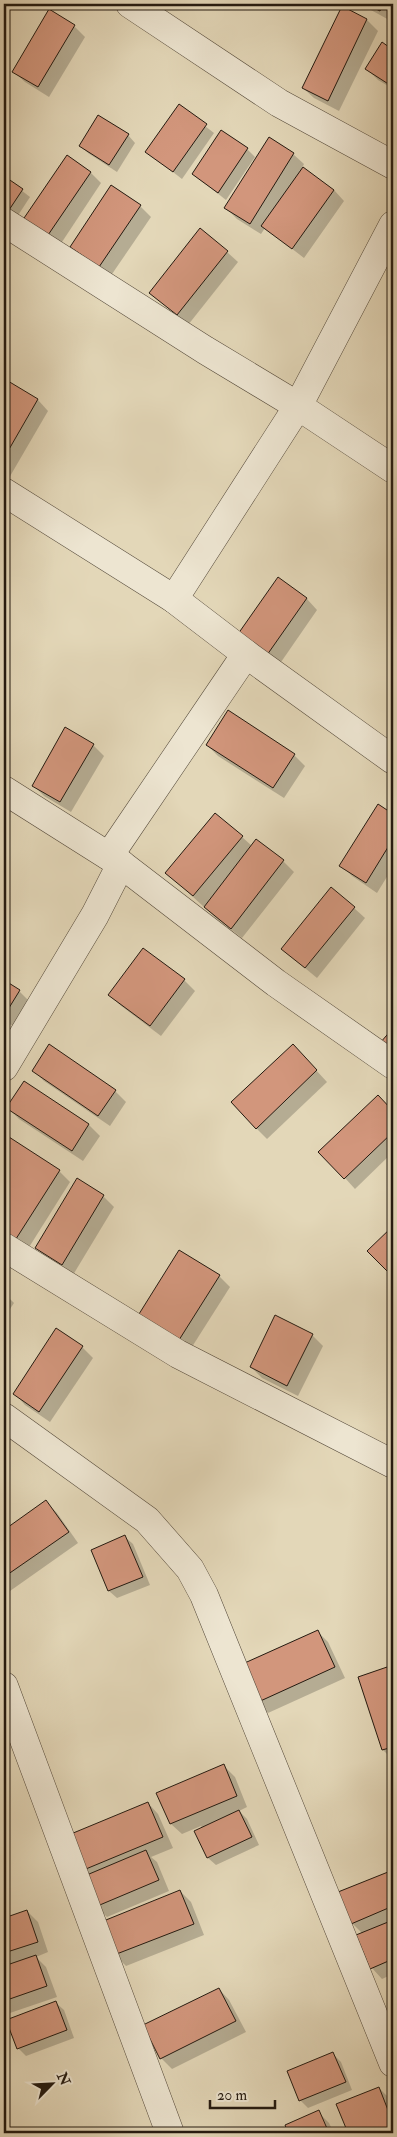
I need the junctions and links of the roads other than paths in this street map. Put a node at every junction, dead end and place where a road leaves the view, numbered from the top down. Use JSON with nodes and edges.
{"nodes":[{"id":1,"x":130,"y":4,"type":"edge"},
{"id":2,"x":393,"y":165,"type":"edge"},
{"id":3,"x":4,"y":222,"type":"edge"},
{"id":4,"x":393,"y":225,"type":"edge"},
{"id":5,"x":298,"y":406,"type":"junction"},
{"id":6,"x":393,"y":469,"type":"edge"},
{"id":7,"x":4,"y":492,"type":"edge"},
{"id":8,"x":174,"y":599,"type":"junction"},
{"id":9,"x":246,"y":654,"type":"junction"},
{"id":10,"x":393,"y":760,"type":"edge"},
{"id":11,"x":4,"y":790,"type":"edge"},
{"id":12,"x":115,"y":860,"type":"junction"},
{"id":13,"x":393,"y":1065,"type":"edge"},
{"id":14,"x":4,"y":1067,"type":"edge"},
{"id":15,"x":4,"y":1247,"type":"edge"},
{"id":16,"x":4,"y":1417,"type":"edge"},
{"id":17,"x":393,"y":1464,"type":"edge"},
{"id":18,"x":4,"y":1686,"type":"edge"},
{"id":19,"x":393,"y":2063,"type":"edge"},
{"id":20,"x":170,"y":2133,"type":"edge"}],
"edges":[{"from":1,"to":2,"type":"street"},
{"from":3,"to":5,"type":"street"},
{"from":4,"to":5,"type":"street"},
{"from":5,"to":6,"type":"street"},
{"from":5,"to":8,"type":"street"},
{"from":7,"to":8,"type":"street"},
{"from":8,"to":9,"type":"street"},
{"from":9,"to":10,"type":"street"},
{"from":9,"to":12,"type":"street"},
{"from":11,"to":12,"type":"street"},
{"from":12,"to":13,"type":"street"},
{"from":12,"to":14,"type":"street"},
{"from":15,"to":17,"type":"street"},
{"from":16,"to":19,"type":"street"},
{"from":18,"to":20,"type":"street"}]}
